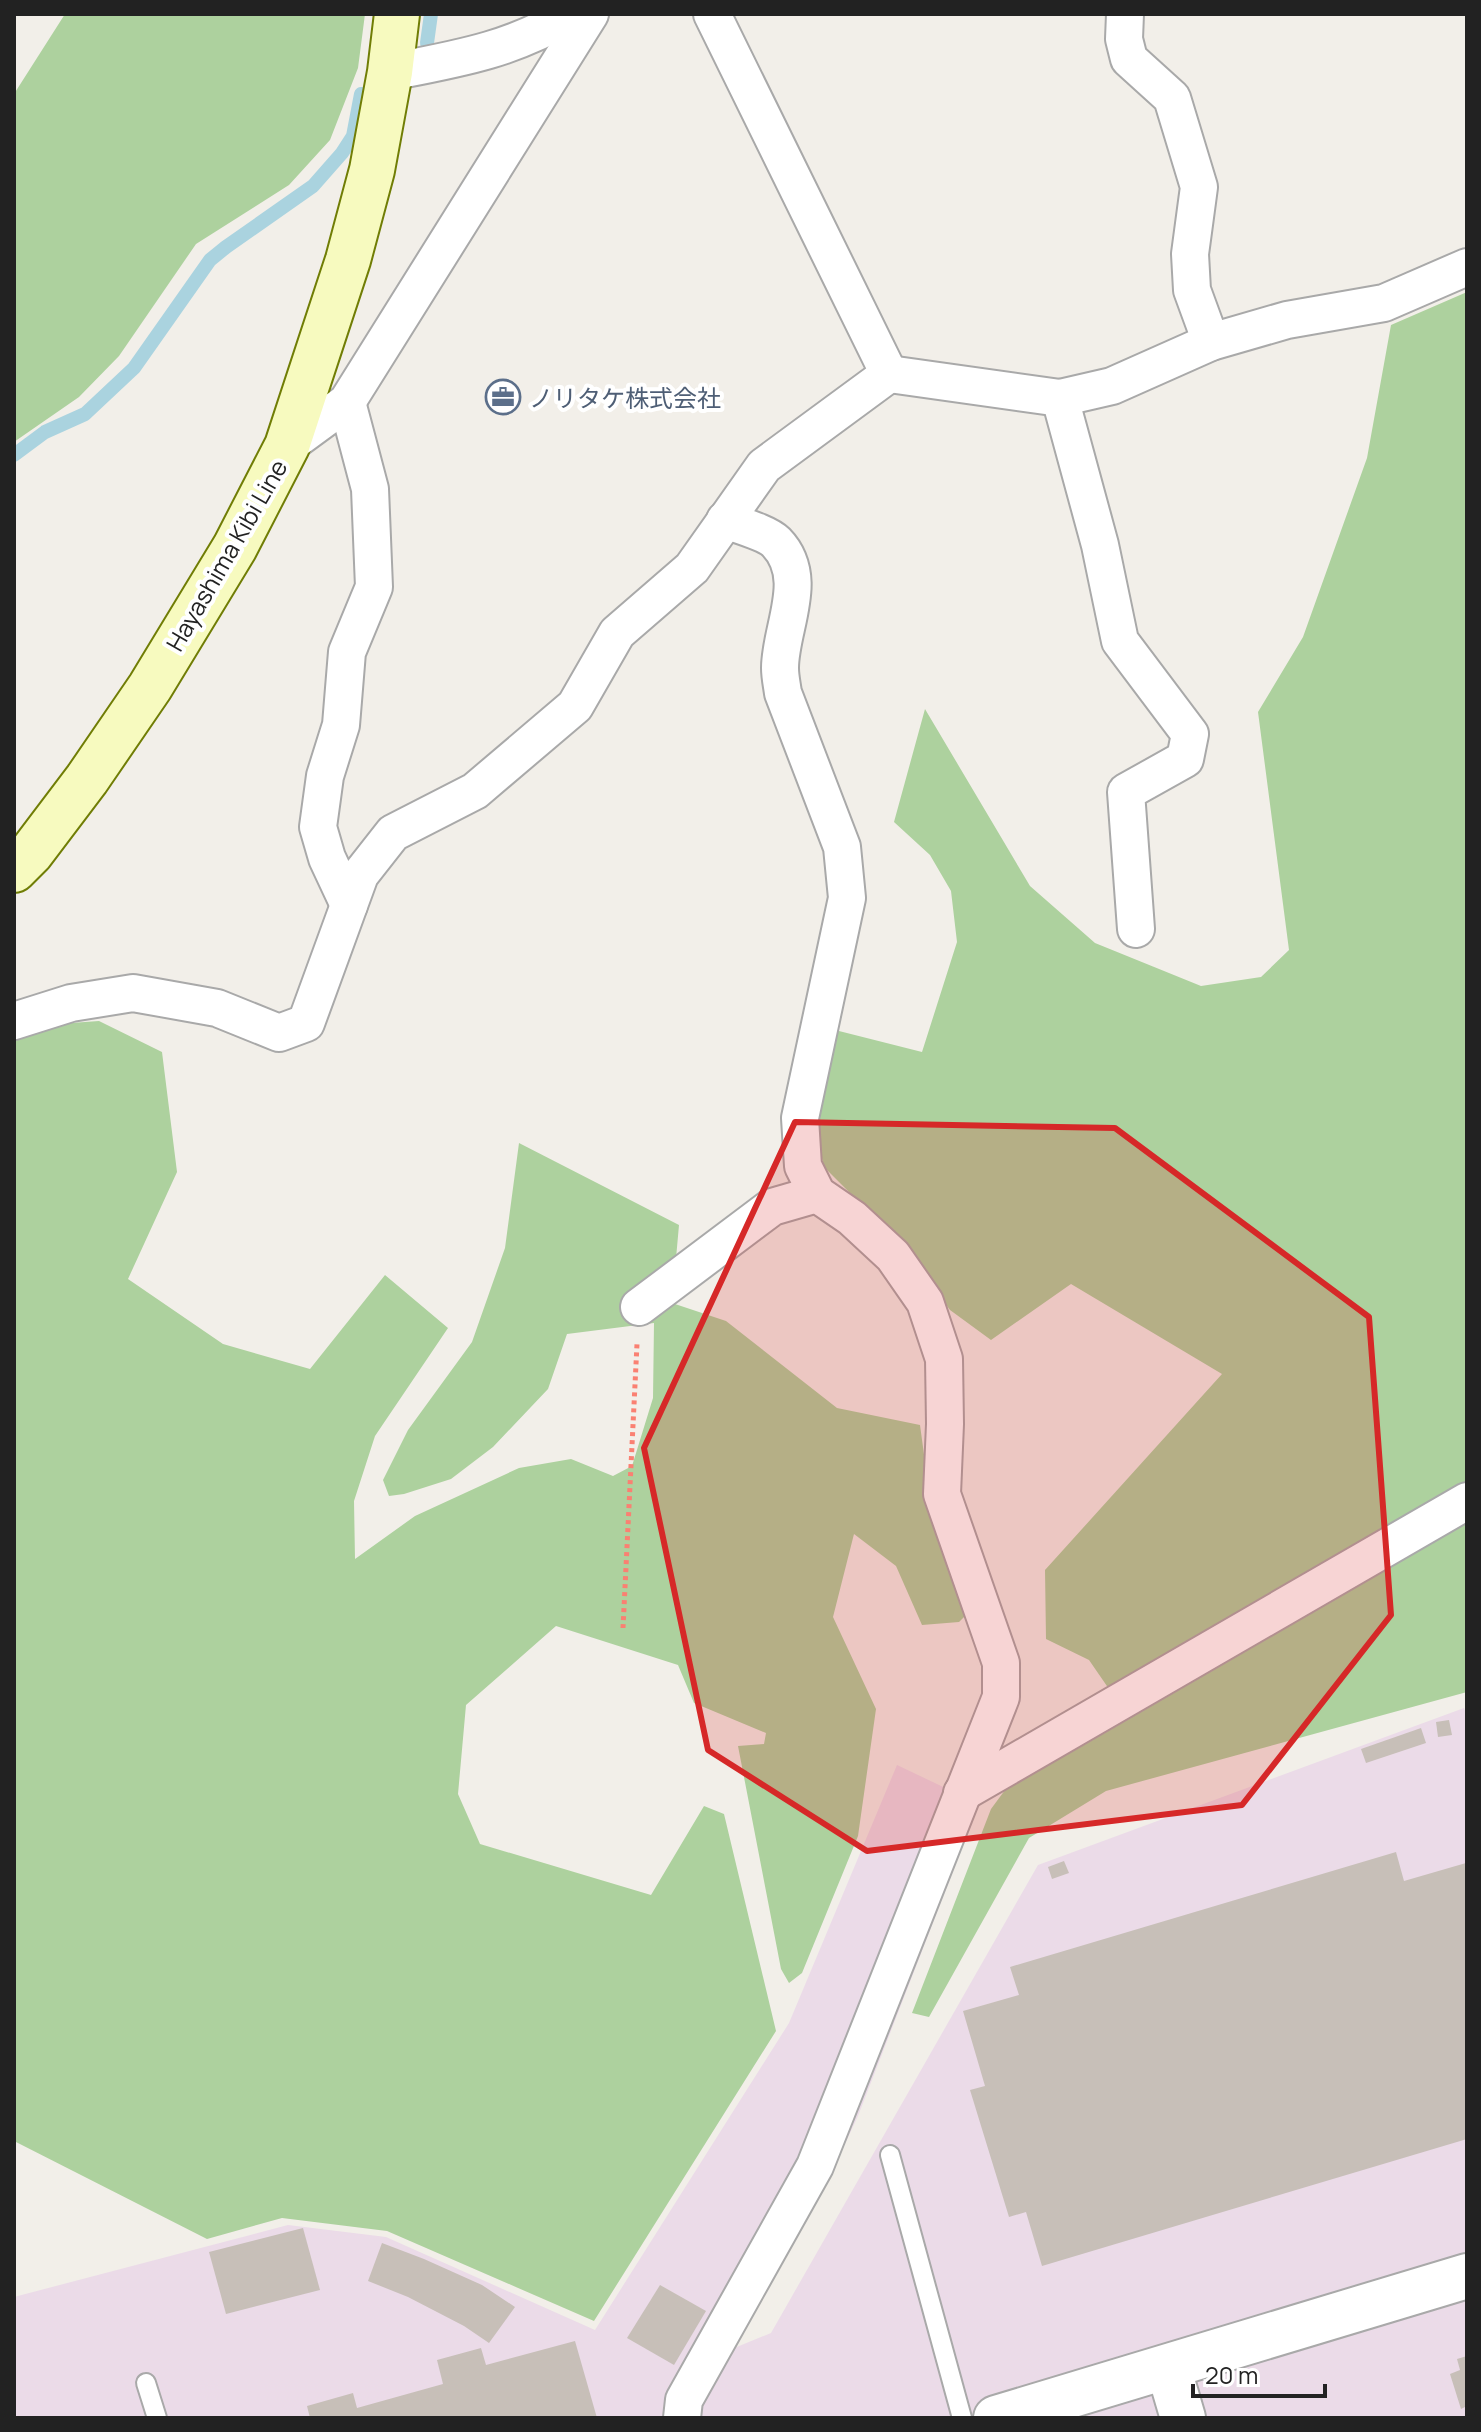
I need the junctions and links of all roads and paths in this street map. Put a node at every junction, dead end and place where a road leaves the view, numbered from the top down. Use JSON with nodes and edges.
{"nodes":[{"id":1,"x":397,"y":14,"type":"edge"},
{"id":2,"x":571,"y":14,"type":"edge"},
{"id":3,"x":590,"y":14,"type":"edge"},
{"id":4,"x":712,"y":14,"type":"edge"},
{"id":5,"x":1125,"y":14,"type":"edge"},
{"id":6,"x":390,"y":72,"type":"junction"},
{"id":7,"x":1467,"y":267,"type":"edge"},
{"id":8,"x":1211,"y":342,"type":"junction"},
{"id":9,"x":889,"y":374,"type":"junction"},
{"id":10,"x":1060,"y":398,"type":"junction"},
{"id":11,"x":347,"y":402,"type":"junction"},
{"id":12,"x":287,"y":446,"type":"junction"},
{"id":13,"x":725,"y":520,"type":"junction"},
{"id":14,"x":14,"y":870,"type":"edge"},
{"id":15,"x":349,"y":905,"type":"junction"},
{"id":16,"x":1136,"y":929,"type":"dead end"},
{"id":17,"x":14,"y":1021,"type":"edge"},
{"id":18,"x":817,"y":1194,"type":"junction"},
{"id":19,"x":639,"y":1307,"type":"joint"},
{"id":20,"x":1467,"y":1501,"type":"edge"},
{"id":21,"x":623,"y":1628,"type":"dead end"},
{"id":22,"x":962,"y":1793,"type":"junction"},
{"id":23,"x":890,"y":2155,"type":"dead end"},
{"id":24,"x":1467,"y":2276,"type":"edge"},
{"id":25,"x":1168,"y":2367,"type":"junction"},
{"id":26,"x":146,"y":2383,"type":"dead end"},
{"id":27,"x":157,"y":2418,"type":"edge"},
{"id":28,"x":682,"y":2418,"type":"edge"},
{"id":29,"x":962,"y":2418,"type":"edge"},
{"id":30,"x":996,"y":2418,"type":"edge"},
{"id":31,"x":1183,"y":2418,"type":"edge"}],
"edges":[{"from":1,"to":6,"type":"main road","name":"Hayashima Kibi Line"},
{"from":2,"to":6,"type":"street"},
{"from":3,"to":11,"type":"street"},
{"from":4,"to":9,"type":"street"},
{"from":5,"to":8,"type":"street"},
{"from":6,"to":12,"type":"main road","name":"Hayashima Kibi Line"},
{"from":7,"to":8,"type":"street"},
{"from":8,"to":10,"type":"street"},
{"from":9,"to":10,"type":"street"},
{"from":9,"to":13,"type":"street"},
{"from":10,"to":16,"type":"street"},
{"from":11,"to":12,"type":"street"},
{"from":11,"to":15,"type":"street"},
{"from":12,"to":14,"type":"main road","name":"Hayashima Kibi Line"},
{"from":13,"to":15,"type":"street"},
{"from":13,"to":18,"type":"street"},
{"from":15,"to":17,"type":"street"},
{"from":18,"to":19,"type":"street"},
{"from":18,"to":22,"type":"street"},
{"from":19,"to":21,"type":"path"},
{"from":20,"to":22,"type":"street"},
{"from":22,"to":28,"type":"street"},
{"from":23,"to":29,"type":"lane"},
{"from":24,"to":25,"type":"street"},
{"from":25,"to":30,"type":"street"},
{"from":25,"to":31,"type":"street"},
{"from":26,"to":27,"type":"lane"}]}
